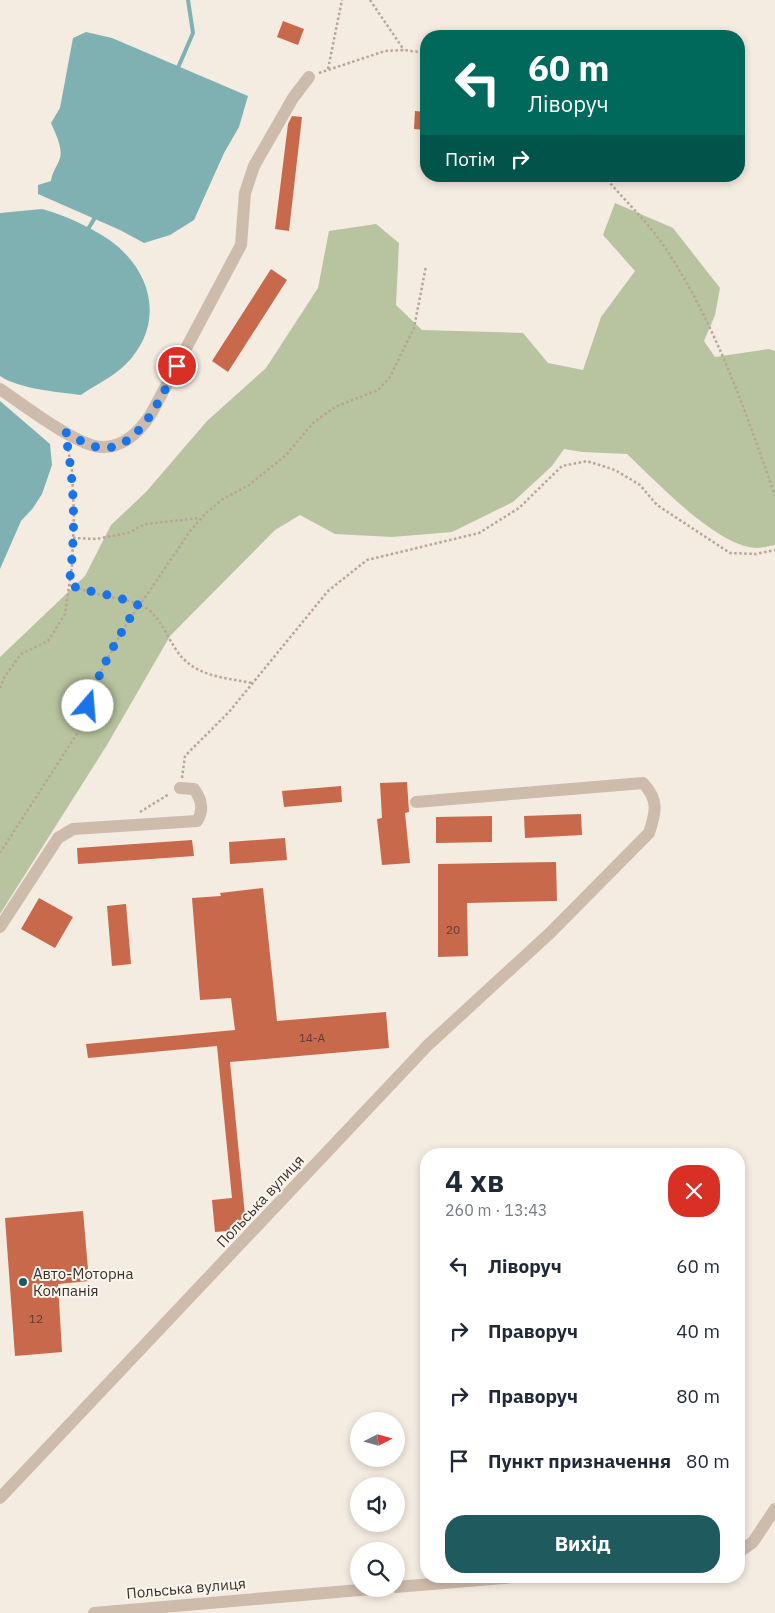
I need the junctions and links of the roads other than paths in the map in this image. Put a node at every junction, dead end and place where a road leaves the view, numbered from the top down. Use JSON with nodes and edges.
{"nodes":[{"id":1,"x":310,"y":77,"type":"road end"},
{"id":2,"x":0,"y":389,"type":"edge"},
{"id":3,"x":180,"y":788,"type":"road end"},
{"id":4,"x":416,"y":802,"type":"dead end"},
{"id":5,"x":0,"y":927,"type":"edge"},
{"id":6,"x":0,"y":1498,"type":"edge"},
{"id":7,"x":775,"y":1509,"type":"edge"},
{"id":8,"x":745,"y":1548,"type":"edge"},
{"id":9,"x":444,"y":1583,"type":"edge"},
{"id":10,"x":405,"y":1586,"type":"edge"},
{"id":11,"x":350,"y":1591,"type":"edge"},
{"id":12,"x":94,"y":1613,"type":"edge"}],
"edges":[{"from":1,"to":2,"type":"street"},
{"from":3,"to":5,"type":"street"},
{"from":4,"to":6,"type":"street","name":"Польська вулиця"},
{"from":7,"to":8,"type":"street"},
{"from":9,"to":10,"type":"street"},
{"from":11,"to":12,"type":"street","name":"Польська вулиця"}]}
